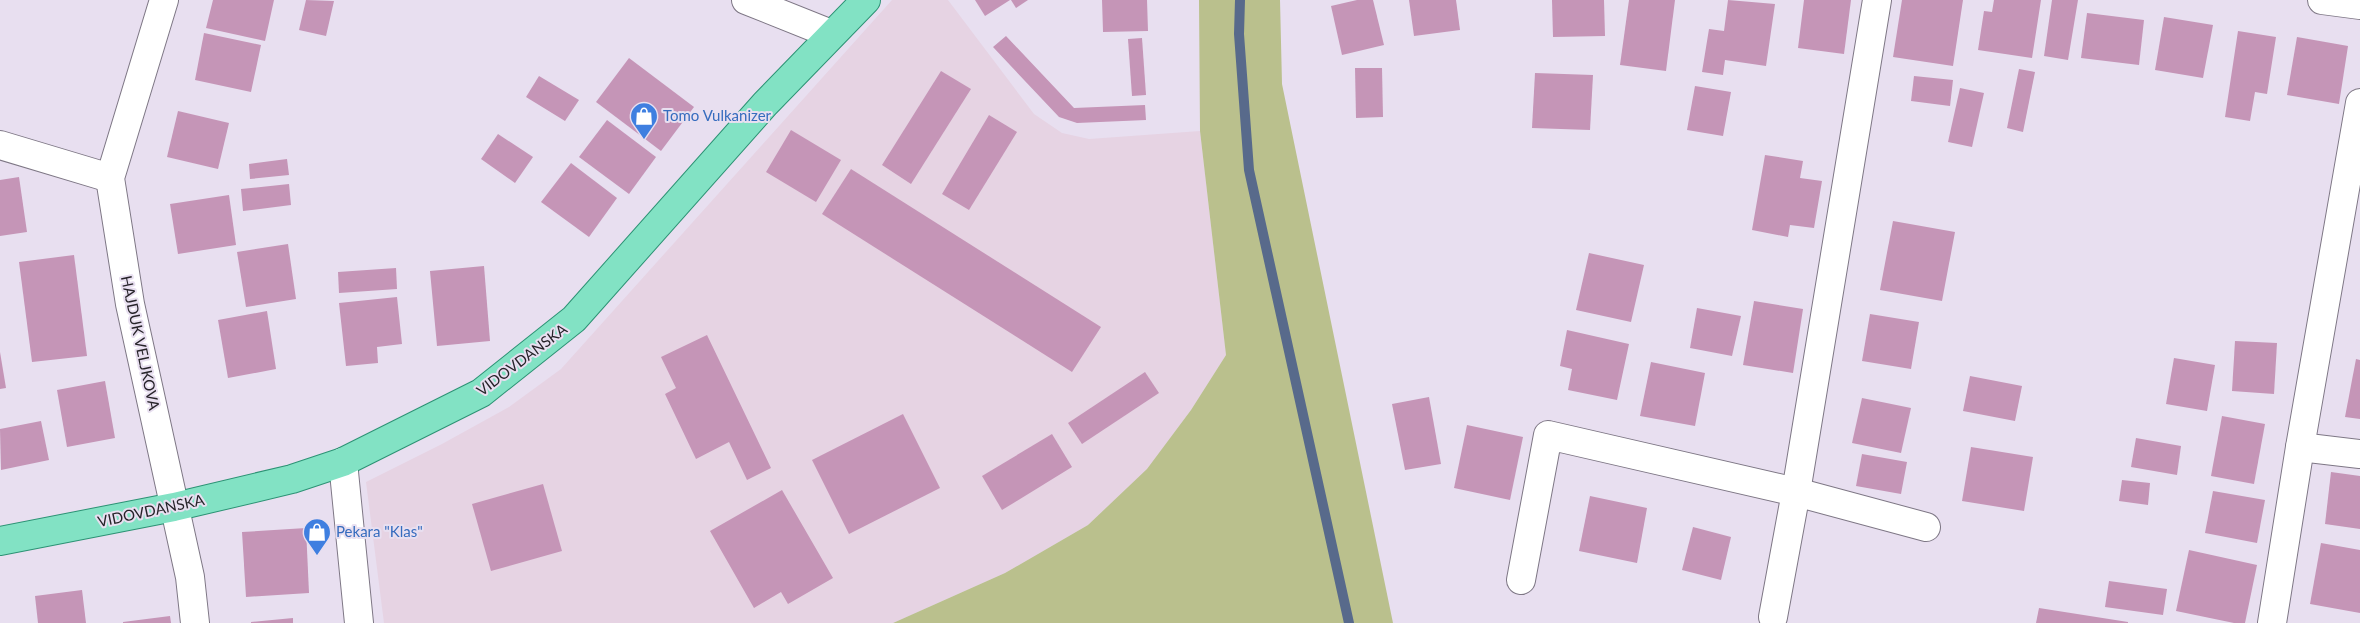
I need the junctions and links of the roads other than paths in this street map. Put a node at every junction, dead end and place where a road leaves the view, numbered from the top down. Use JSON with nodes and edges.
{"nodes":[{"id":1,"x":164,"y":0,"type":"edge"},
{"id":2,"x":746,"y":0,"type":"edge"},
{"id":3,"x":866,"y":0,"type":"edge"},
{"id":4,"x":1877,"y":0,"type":"edge"},
{"id":5,"x":2322,"y":0,"type":"edge"},
{"id":6,"x":2360,"y":5,"type":"edge"},
{"id":7,"x":831,"y":34,"type":"junction"},
{"id":8,"x":2360,"y":104,"type":"edge"},
{"id":9,"x":0,"y":145,"type":"edge"},
{"id":10,"x":110,"y":178,"type":"junction"},
{"id":11,"x":2300,"y":447,"type":"junction"},
{"id":12,"x":2360,"y":454,"type":"edge"},
{"id":13,"x":343,"y":462,"type":"junction"},
{"id":14,"x":1796,"y":492,"type":"junction"},
{"id":15,"x":174,"y":507,"type":"junction"},
{"id":16,"x":1926,"y":527,"type":"dead end"},
{"id":17,"x":0,"y":541,"type":"edge"},
{"id":18,"x":1521,"y":580,"type":"dead end"},
{"id":19,"x":1773,"y":617,"type":"dead end"},
{"id":20,"x":195,"y":623,"type":"edge"},
{"id":21,"x":359,"y":623,"type":"edge"},
{"id":22,"x":2272,"y":623,"type":"edge"}],
"edges":[{"from":1,"to":10,"type":"street","name":"HAJDUK VELJKOVA"},
{"from":2,"to":7,"type":"street"},
{"from":3,"to":7,"type":"main road","name":"VIDOVDANSKA"},
{"from":4,"to":14,"type":"street"},
{"from":5,"to":6,"type":"street"},
{"from":7,"to":13,"type":"main road","name":"VIDOVDANSKA"},
{"from":8,"to":11,"type":"street"},
{"from":9,"to":10,"type":"street"},
{"from":10,"to":15,"type":"street","name":"HAJDUK VELJKOVA"},
{"from":11,"to":12,"type":"street"},
{"from":11,"to":22,"type":"street"},
{"from":13,"to":15,"type":"main road","name":"VIDOVDANSKA"},
{"from":13,"to":21,"type":"street"},
{"from":14,"to":16,"type":"street"},
{"from":14,"to":18,"type":"street"},
{"from":14,"to":19,"type":"street"},
{"from":15,"to":17,"type":"main road","name":"VIDOVDANSKA"},
{"from":15,"to":20,"type":"street","name":"HAJDUK VELJKOVA"}]}
